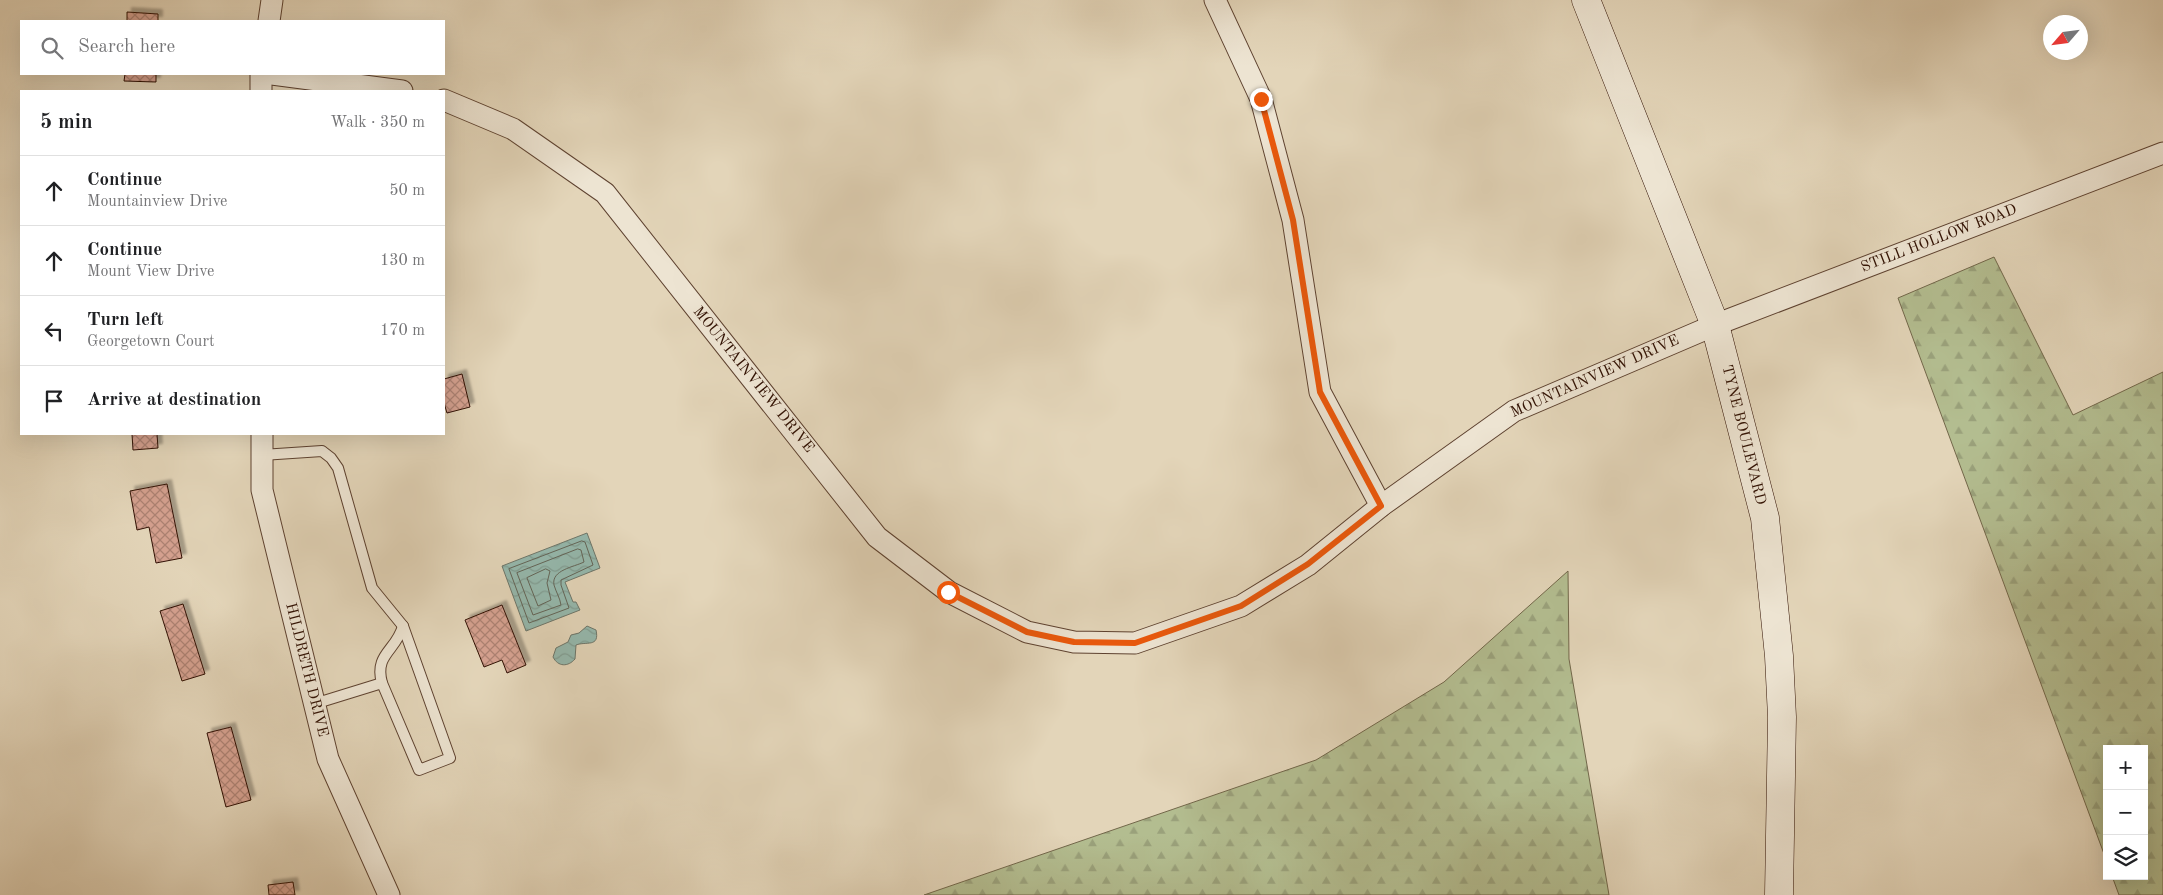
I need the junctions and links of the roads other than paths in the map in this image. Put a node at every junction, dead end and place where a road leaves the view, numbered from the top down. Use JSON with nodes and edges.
{"nodes":[{"id":1,"x":272,"y":0,"type":"edge"},
{"id":2,"x":1215,"y":0,"type":"edge"},
{"id":3,"x":1586,"y":0,"type":"edge"},
{"id":4,"x":269,"y":20,"type":"edge"},
{"id":5,"x":261,"y":75,"type":"edge"},
{"id":6,"x":280,"y":75,"type":"edge"},
{"id":7,"x":261,"y":90,"type":"edge"},
{"id":8,"x":394,"y":90,"type":"edge"},
{"id":9,"x":445,"y":100,"type":"edge"},
{"id":10,"x":2163,"y":153,"type":"edge"},
{"id":11,"x":1715,"y":325,"type":"junction"},
{"id":12,"x":262,"y":444,"type":"edge"},
{"id":13,"x":1381,"y":506,"type":"junction"},
{"id":14,"x":403,"y":626,"type":"junction"},
{"id":15,"x":382,"y":683,"type":"junction"},
{"id":16,"x":314,"y":704,"type":"junction"},
{"id":17,"x":389,"y":895,"type":"edge"},
{"id":18,"x":1779,"y":895,"type":"edge"}],
"edges":[{"from":1,"to":4,"type":"street"},
{"from":2,"to":13,"type":"street"},
{"from":3,"to":11,"type":"street","name":"TYNE BOULEVARD"},
{"from":5,"to":7,"type":"street"},
{"from":6,"to":8,"type":"street"},
{"from":9,"to":13,"type":"street","name":"MOUNTAINVIEW DRIVE"},
{"from":10,"to":11,"type":"street","name":"STILL HOLLOW ROAD"},
{"from":11,"to":13,"type":"street","name":"MOUNTAINVIEW DRIVE"},
{"from":11,"to":18,"type":"street","name":"TYNE BOULEVARD"},
{"from":12,"to":14,"type":"lane"},
{"from":12,"to":16,"type":"street","name":"HILDRETH DRIVE"},
{"from":14,"to":15,"type":"lane"},
{"from":14,"to":15,"type":"lane"},
{"from":15,"to":16,"type":"lane"},
{"from":16,"to":17,"type":"street","name":"HILDRETH DRIVE"}]}
